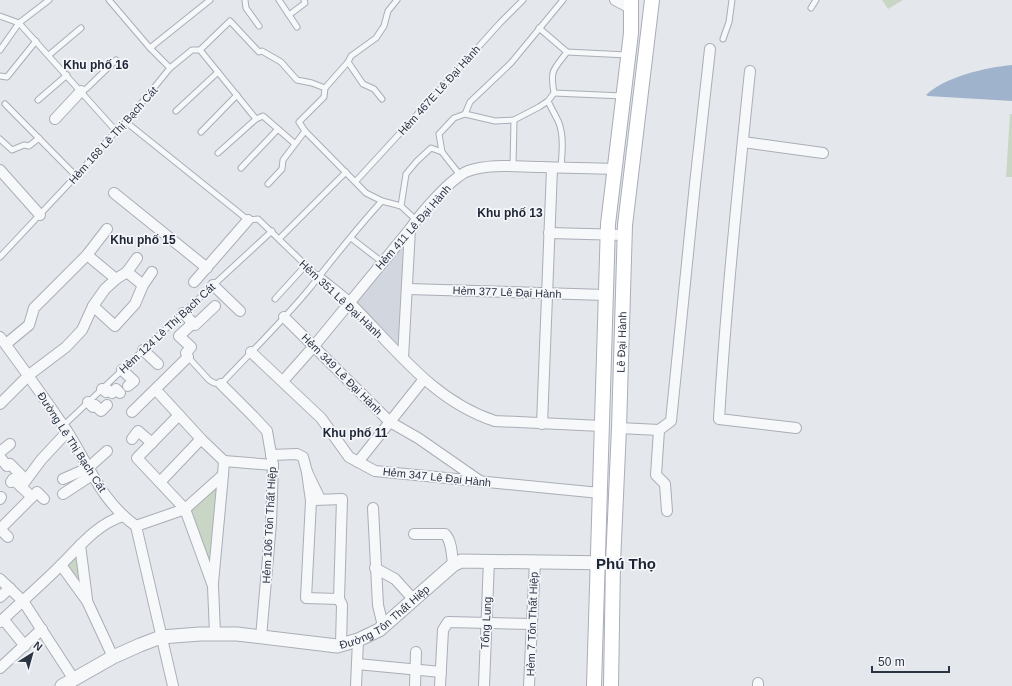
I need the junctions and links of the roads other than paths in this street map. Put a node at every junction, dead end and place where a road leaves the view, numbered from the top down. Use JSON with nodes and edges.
{"nodes":[{"id":1,"x":49,"y":0,"type":"edge"},
{"id":2,"x":109,"y":0,"type":"edge"},
{"id":3,"x":210,"y":0,"type":"edge"},
{"id":4,"x":245,"y":0,"type":"edge"},
{"id":5,"x":279,"y":0,"type":"edge"},
{"id":6,"x":304,"y":0,"type":"edge"},
{"id":7,"x":397,"y":0,"type":"edge"},
{"id":8,"x":523,"y":0,"type":"edge"},
{"id":9,"x":563,"y":0,"type":"edge"},
{"id":10,"x":615,"y":0,"type":"edge"},
{"id":11,"x":652,"y":0,"type":"edge"},
{"id":12,"x":732,"y":0,"type":"edge"},
{"id":13,"x":816,"y":0,"type":"edge"},
{"id":14,"x":632,"y":4,"type":"edge"},
{"id":15,"x":811,"y":8,"type":"dead end"},
{"id":16,"x":289,"y":15,"type":"junction"},
{"id":17,"x":0,"y":16,"type":"edge"},
{"id":18,"x":19,"y":23,"type":"junction"},
{"id":19,"x":259,"y":26,"type":"dead end"},
{"id":20,"x":297,"y":27,"type":"dead end"},
{"id":21,"x":81,"y":28,"type":"dead end"},
{"id":22,"x":539,"y":28,"type":"junction"},
{"id":23,"x":723,"y":39,"type":"dead end"},
{"id":24,"x":36,"y":41,"type":"junction"},
{"id":25,"x":150,"y":48,"type":"junction"},
{"id":26,"x":0,"y":50,"type":"edge"},
{"id":27,"x":200,"y":50,"type":"junction"},
{"id":28,"x":710,"y":50,"type":"dead end"},
{"id":29,"x":567,"y":52,"type":"junction"},
{"id":30,"x":49,"y":55,"type":"junction"},
{"id":31,"x":628,"y":55,"type":"junction"},
{"id":32,"x":116,"y":60,"type":"dead end"},
{"id":33,"x":348,"y":62,"type":"junction"},
{"id":34,"x":170,"y":68,"type":"junction"},
{"id":35,"x":750,"y":71,"type":"dead end"},
{"id":36,"x":218,"y":72,"type":"junction"},
{"id":37,"x":67,"y":75,"type":"junction"},
{"id":38,"x":0,"y":76,"type":"edge"},
{"id":39,"x":325,"y":88,"type":"junction"},
{"id":40,"x":81,"y":91,"type":"junction"},
{"id":41,"x":554,"y":93,"type":"junction"},
{"id":42,"x":237,"y":95,"type":"junction"},
{"id":43,"x":623,"y":96,"type":"junction"},
{"id":44,"x":382,"y":99,"type":"dead end"},
{"id":45,"x":38,"y":100,"type":"dead end"},
{"id":46,"x":548,"y":101,"type":"junction"},
{"id":47,"x":5,"y":104,"type":"dead end"},
{"id":48,"x":176,"y":111,"type":"dead end"},
{"id":49,"x":465,"y":114,"type":"junction"},
{"id":50,"x":55,"y":119,"type":"dead end"},
{"id":51,"x":256,"y":119,"type":"junction"},
{"id":52,"x":514,"y":120,"type":"junction"},
{"id":53,"x":126,"y":122,"type":"junction"},
{"id":54,"x":278,"y":129,"type":"junction"},
{"id":55,"x":116,"y":131,"type":"junction"},
{"id":56,"x":305,"y":131,"type":"junction"},
{"id":57,"x":201,"y":132,"type":"dead end"},
{"id":58,"x":39,"y":138,"type":"junction"},
{"id":59,"x":0,"y":139,"type":"edge"},
{"id":60,"x":743,"y":142,"type":"junction"},
{"id":61,"x":294,"y":143,"type":"junction"},
{"id":62,"x":442,"y":152,"type":"junction"},
{"id":63,"x":218,"y":153,"type":"dead end"},
{"id":64,"x":823,"y":153,"type":"dead end"},
{"id":65,"x":513,"y":166,"type":"junction"},
{"id":66,"x":241,"y":168,"type":"dead end"},
{"id":67,"x":556,"y":168,"type":"junction"},
{"id":68,"x":614,"y":169,"type":"junction"},
{"id":69,"x":0,"y":170,"type":"edge"},
{"id":70,"x":346,"y":172,"type":"junction"},
{"id":71,"x":76,"y":176,"type":"junction"},
{"id":72,"x":460,"y":176,"type":"junction"},
{"id":73,"x":356,"y":181,"type":"junction"},
{"id":74,"x":268,"y":184,"type":"dead end"},
{"id":75,"x":114,"y":193,"type":"dead end"},
{"id":76,"x":382,"y":202,"type":"junction"},
{"id":77,"x":401,"y":206,"type":"junction"},
{"id":78,"x":40,"y":215,"type":"junction"},
{"id":79,"x":248,"y":220,"type":"junction"},
{"id":80,"x":416,"y":220,"type":"junction"},
{"id":81,"x":107,"y":229,"type":"dead end"},
{"id":82,"x":410,"y":229,"type":"junction"},
{"id":83,"x":272,"y":231,"type":"junction"},
{"id":84,"x":549,"y":233,"type":"junction"},
{"id":85,"x":608,"y":235,"type":"junction"},
{"id":86,"x":625,"y":235,"type":"junction"},
{"id":87,"x":351,"y":238,"type":"junction"},
{"id":88,"x":279,"y":239,"type":"junction"},
{"id":89,"x":87,"y":255,"type":"junction"},
{"id":90,"x":0,"y":257,"type":"edge"},
{"id":91,"x":138,"y":258,"type":"dead end"},
{"id":92,"x":382,"y":262,"type":"junction"},
{"id":93,"x":305,"y":266,"type":"junction"},
{"id":94,"x":207,"y":268,"type":"junction"},
{"id":95,"x":127,"y":272,"type":"junction"},
{"id":96,"x":152,"y":272,"type":"dead end"},
{"id":97,"x":318,"y":277,"type":"junction"},
{"id":98,"x":116,"y":279,"type":"junction"},
{"id":99,"x":194,"y":282,"type":"dead end"},
{"id":100,"x":143,"y":285,"type":"junction"},
{"id":101,"x":214,"y":285,"type":"junction"},
{"id":102,"x":408,"y":289,"type":"junction"},
{"id":103,"x":546,"y":293,"type":"junction"},
{"id":104,"x":606,"y":295,"type":"junction"},
{"id":105,"x":275,"y":299,"type":"dead end"},
{"id":106,"x":349,"y":303,"type":"junction"},
{"id":107,"x":93,"y":306,"type":"junction"},
{"id":108,"x":215,"y":306,"type":"dead end"},
{"id":109,"x":240,"y":311,"type":"dead end"},
{"id":110,"x":183,"y":313,"type":"junction"},
{"id":111,"x":284,"y":317,"type":"junction"},
{"id":112,"x":193,"y":322,"type":"junction"},
{"id":113,"x":3,"y":340,"type":"edge"},
{"id":114,"x":314,"y":346,"type":"junction"},
{"id":115,"x":143,"y":350,"type":"junction"},
{"id":116,"x":250,"y":352,"type":"junction"},
{"id":117,"x":188,"y":357,"type":"junction"},
{"id":118,"x":403,"y":358,"type":"junction"},
{"id":119,"x":158,"y":364,"type":"dead end"},
{"id":120,"x":122,"y":370,"type":"junction"},
{"id":121,"x":29,"y":375,"type":"junction"},
{"id":122,"x":424,"y":379,"type":"junction"},
{"id":123,"x":283,"y":381,"type":"junction"},
{"id":124,"x":221,"y":384,"type":"junction"},
{"id":125,"x":128,"y":386,"type":"dead end"},
{"id":126,"x":102,"y":389,"type":"junction"},
{"id":127,"x":156,"y":390,"type":"junction"},
{"id":128,"x":120,"y":392,"type":"dead end"},
{"id":129,"x":88,"y":402,"type":"junction"},
{"id":130,"x":0,"y":404,"type":"edge"},
{"id":131,"x":107,"y":405,"type":"dead end"},
{"id":132,"x":132,"y":412,"type":"dead end"},
{"id":133,"x":179,"y":415,"type":"junction"},
{"id":134,"x":390,"y":422,"type":"junction"},
{"id":135,"x":542,"y":424,"type":"junction"},
{"id":136,"x":602,"y":426,"type":"junction"},
{"id":137,"x":619,"y":428,"type":"junction"},
{"id":138,"x":796,"y":428,"type":"dead end"},
{"id":139,"x":65,"y":429,"type":"junction"},
{"id":140,"x":659,"y":430,"type":"junction"},
{"id":141,"x":132,"y":439,"type":"dead end"},
{"id":142,"x":201,"y":439,"type":"junction"},
{"id":143,"x":152,"y":443,"type":"junction"},
{"id":144,"x":10,"y":444,"type":"dead end"},
{"id":145,"x":0,"y":452,"type":"edge"},
{"id":146,"x":107,"y":452,"type":"dead end"},
{"id":147,"x":272,"y":460,"type":"junction"},
{"id":148,"x":224,"y":461,"type":"junction"},
{"id":149,"x":358,"y":462,"type":"junction"},
{"id":150,"x":2,"y":464,"type":"edge"},
{"id":151,"x":90,"y":471,"type":"junction"},
{"id":152,"x":223,"y":475,"type":"junction"},
{"id":153,"x":62,"y":479,"type":"dead end"},
{"id":154,"x":11,"y":482,"type":"dead end"},
{"id":155,"x":160,"y":482,"type":"junction"},
{"id":156,"x":482,"y":482,"type":"junction"},
{"id":157,"x":24,"y":484,"type":"junction"},
{"id":158,"x":63,"y":494,"type":"dead end"},
{"id":159,"x":600,"y":494,"type":"junction"},
{"id":160,"x":32,"y":497,"type":"junction"},
{"id":161,"x":44,"y":499,"type":"dead end"},
{"id":162,"x":315,"y":500,"type":"junction"},
{"id":163,"x":374,"y":508,"type":"dead end"},
{"id":164,"x":185,"y":509,"type":"junction"},
{"id":165,"x":667,"y":511,"type":"dead end"},
{"id":166,"x":123,"y":516,"type":"junction"},
{"id":167,"x":136,"y":526,"type":"junction"},
{"id":168,"x":0,"y":530,"type":"edge"},
{"id":169,"x":414,"y":534,"type":"dead end"},
{"id":170,"x":8,"y":537,"type":"dead end"},
{"id":171,"x":80,"y":545,"type":"junction"},
{"id":172,"x":489,"y":560,"type":"junction"},
{"id":173,"x":534,"y":561,"type":"junction"},
{"id":174,"x":598,"y":562,"type":"junction"},
{"id":175,"x":613,"y":563,"type":"junction"},
{"id":176,"x":61,"y":565,"type":"junction"},
{"id":177,"x":452,"y":565,"type":"junction"},
{"id":178,"x":375,"y":568,"type":"junction"},
{"id":179,"x":4,"y":583,"type":"edge"},
{"id":180,"x":213,"y":586,"type":"junction"},
{"id":181,"x":0,"y":597,"type":"edge"},
{"id":182,"x":339,"y":599,"type":"junction"},
{"id":183,"x":87,"y":600,"type":"junction"},
{"id":184,"x":414,"y":600,"type":"junction"},
{"id":185,"x":23,"y":601,"type":"junction"},
{"id":186,"x":2,"y":621,"type":"edge"},
{"id":187,"x":486,"y":623,"type":"junction"},
{"id":188,"x":532,"y":624,"type":"junction"},
{"id":189,"x":382,"y":626,"type":"junction"},
{"id":190,"x":42,"y":630,"type":"junction"},
{"id":191,"x":215,"y":634,"type":"junction"},
{"id":192,"x":161,"y":637,"type":"junction"},
{"id":193,"x":261,"y":637,"type":"junction"},
{"id":194,"x":358,"y":640,"type":"junction"},
{"id":195,"x":342,"y":645,"type":"junction"},
{"id":196,"x":25,"y":646,"type":"junction"},
{"id":197,"x":416,"y":652,"type":"dead end"},
{"id":198,"x":113,"y":657,"type":"junction"},
{"id":199,"x":357,"y":664,"type":"junction"},
{"id":200,"x":0,"y":668,"type":"edge"},
{"id":201,"x":415,"y":668,"type":"junction"},
{"id":202,"x":441,"y":672,"type":"junction"},
{"id":203,"x":73,"y":678,"type":"junction"},
{"id":204,"x":62,"y":686,"type":"edge"},
{"id":205,"x":174,"y":686,"type":"edge"},
{"id":206,"x":356,"y":686,"type":"edge"},
{"id":207,"x":415,"y":686,"type":"edge"},
{"id":208,"x":440,"y":686,"type":"edge"},
{"id":209,"x":484,"y":686,"type":"edge"},
{"id":210,"x":529,"y":686,"type":"edge"},
{"id":211,"x":594,"y":686,"type":"edge"},
{"id":212,"x":611,"y":686,"type":"edge"}],
"edges":[{"from":1,"to":18,"type":"lane"},
{"from":2,"to":25,"type":"lane"},
{"from":3,"to":25,"type":"lane"},
{"from":4,"to":19,"type":"lane"},
{"from":5,"to":16,"type":"lane"},
{"from":6,"to":16,"type":"lane"},
{"from":7,"to":33,"type":"lane"},
{"from":8,"to":73,"type":"lane","name":"Hẻm 467E Lê Đại Hành"},
{"from":9,"to":22,"type":"lane"},
{"from":10,"to":14,"type":"street"},
{"from":11,"to":86,"type":"main road","name":"Lê Đại Hành"},
{"from":12,"to":23,"type":"lane"},
{"from":13,"to":15,"type":"lane"},
{"from":14,"to":31,"type":"main road","name":"Lê Đại Hành"},
{"from":16,"to":20,"type":"lane"},
{"from":17,"to":18,"type":"lane"},
{"from":18,"to":24,"type":"lane"},
{"from":18,"to":26,"type":"lane"},
{"from":21,"to":30,"type":"lane"},
{"from":22,"to":29,"type":"lane"},
{"from":22,"to":49,"type":"lane"},
{"from":24,"to":30,"type":"lane"},
{"from":24,"to":38,"type":"lane"},
{"from":25,"to":34,"type":"lane"},
{"from":27,"to":34,"type":"lane","name":"Hẻm 168 Lê Thị Bạch Cát"},
{"from":27,"to":36,"type":"lane"},
{"from":27,"to":39,"type":"lane","name":"Hẻm 168 Lê Thị Bạch Cát"},
{"from":28,"to":140,"type":"street"},
{"from":29,"to":31,"type":"lane"},
{"from":29,"to":41,"type":"lane"},
{"from":30,"to":37,"type":"lane"},
{"from":31,"to":43,"type":"main road","name":"Lê Đại Hành"},
{"from":32,"to":40,"type":"lane"},
{"from":33,"to":39,"type":"lane"},
{"from":33,"to":44,"type":"lane"},
{"from":34,"to":53,"type":"lane","name":"Hẻm 168 Lê Thị Bạch Cát"},
{"from":35,"to":60,"type":"street"},
{"from":36,"to":42,"type":"lane"},
{"from":36,"to":48,"type":"lane"},
{"from":37,"to":40,"type":"lane"},
{"from":37,"to":45,"type":"lane"},
{"from":39,"to":56,"type":"lane"},
{"from":40,"to":50,"type":"street"},
{"from":40,"to":55,"type":"lane"},
{"from":41,"to":43,"type":"lane"},
{"from":41,"to":46,"type":"lane"},
{"from":42,"to":51,"type":"lane"},
{"from":42,"to":57,"type":"lane"},
{"from":43,"to":68,"type":"main road","name":"Lê Đại Hành"},
{"from":46,"to":52,"type":"lane"},
{"from":46,"to":67,"type":"lane"},
{"from":47,"to":58,"type":"lane"},
{"from":49,"to":52,"type":"lane"},
{"from":49,"to":62,"type":"lane"},
{"from":51,"to":54,"type":"lane"},
{"from":51,"to":63,"type":"lane"},
{"from":52,"to":65,"type":"lane"},
{"from":53,"to":55,"type":"lane","name":"Hẻm 168 Lê Thị Bạch Cát"},
{"from":53,"to":79,"type":"lane","name":"Hẻm 351 Lê Đại Hành"},
{"from":54,"to":61,"type":"lane"},
{"from":54,"to":66,"type":"lane"},
{"from":55,"to":71,"type":"lane","name":"Hẻm 168 Lê Thị Bạch Cát"},
{"from":56,"to":61,"type":"lane"},
{"from":56,"to":70,"type":"lane"},
{"from":58,"to":59,"type":"lane"},
{"from":58,"to":71,"type":"lane"},
{"from":60,"to":64,"type":"street"},
{"from":60,"to":138,"type":"street"},
{"from":61,"to":74,"type":"lane"},
{"from":62,"to":72,"type":"lane"},
{"from":62,"to":77,"type":"lane"},
{"from":65,"to":67,"type":"street","name":"Hẻm 411 Lê Đại Hành"},
{"from":65,"to":72,"type":"street","name":"Hẻm 411 Lê Đại Hành"},
{"from":67,"to":68,"type":"street","name":"Hẻm 411 Lê Đại Hành"},
{"from":67,"to":84,"type":"street"},
{"from":68,"to":85,"type":"main road","name":"Lê Đại Hành"},
{"from":69,"to":78,"type":"street"},
{"from":70,"to":73,"type":"lane"},
{"from":70,"to":88,"type":"lane"},
{"from":71,"to":78,"type":"lane","name":"Hẻm 168 Lê Thị Bạch Cát"},
{"from":72,"to":80,"type":"street","name":"Hẻm 411 Lê Đại Hành"},
{"from":73,"to":76,"type":"lane"},
{"from":75,"to":94,"type":"street"},
{"from":76,"to":77,"type":"lane"},
{"from":76,"to":87,"type":"lane"},
{"from":77,"to":80,"type":"lane"},
{"from":78,"to":90,"type":"lane","name":"Hẻm 168 Lê Thị Bạch Cát"},
{"from":79,"to":83,"type":"lane","name":"Hẻm 351 Lê Đại Hành"},
{"from":79,"to":94,"type":"street"},
{"from":80,"to":82,"type":"street","name":"Hẻm 411 Lê Đại Hành"},
{"from":81,"to":89,"type":"street"},
{"from":82,"to":92,"type":"street","name":"Hẻm 411 Lê Đại Hành"},
{"from":82,"to":102,"type":"street"},
{"from":83,"to":88,"type":"lane","name":"Hẻm 351 Lê Đại Hành"},
{"from":83,"to":101,"type":"lane","name":"Hẻm 124 Lê Thị Bạch Cát"},
{"from":84,"to":85,"type":"street"},
{"from":84,"to":103,"type":"street"},
{"from":85,"to":86,"type":"street"},
{"from":85,"to":104,"type":"main road","name":"Lê Đại Hành"},
{"from":86,"to":137,"type":"main road","name":"Lê Đại Hành"},
{"from":87,"to":92,"type":"lane"},
{"from":87,"to":97,"type":"lane"},
{"from":88,"to":93,"type":"lane","name":"Hẻm 351 Lê Đại Hành"},
{"from":89,"to":98,"type":"street"},
{"from":89,"to":113,"type":"street"},
{"from":91,"to":95,"type":"street"},
{"from":92,"to":106,"type":"street","name":"Hẻm 411 Lê Đại Hành"},
{"from":93,"to":97,"type":"lane","name":"Hẻm 351 Lê Đại Hành"},
{"from":93,"to":105,"type":"lane"},
{"from":94,"to":99,"type":"street"},
{"from":95,"to":98,"type":"street"},
{"from":95,"to":100,"type":"street"},
{"from":96,"to":100,"type":"street"},
{"from":97,"to":106,"type":"street","name":"Hẻm 351 Lê Đại Hành"},
{"from":97,"to":111,"type":"lane"},
{"from":98,"to":107,"type":"street"},
{"from":100,"to":107,"type":"street"},
{"from":101,"to":109,"type":"street"},
{"from":101,"to":110,"type":"lane","name":"Hẻm 124 Lê Thị Bạch Cát"},
{"from":102,"to":103,"type":"street","name":"Hẻm 377 Lê Đại Hành"},
{"from":102,"to":118,"type":"street"},
{"from":103,"to":104,"type":"street","name":"Hẻm 377 Lê Đại Hành"},
{"from":103,"to":135,"type":"street"},
{"from":104,"to":136,"type":"main road","name":"Lê Đại Hành"},
{"from":106,"to":114,"type":"street","name":"Hẻm 411 Lê Đại Hành"},
{"from":106,"to":118,"type":"street","name":"Hẻm 351 Lê Đại Hành"},
{"from":107,"to":121,"type":"street"},
{"from":108,"to":112,"type":"street"},
{"from":110,"to":112,"type":"street"},
{"from":110,"to":115,"type":"lane","name":"Hẻm 124 Lê Thị Bạch Cát"},
{"from":111,"to":114,"type":"street","name":"Hẻm 349 Lê Đại Hành"},
{"from":111,"to":116,"type":"lane"},
{"from":112,"to":117,"type":"street"},
{"from":113,"to":121,"type":"street","name":"Đường Lê Thị Bạch Cát"},
{"from":114,"to":123,"type":"street","name":"Hẻm 411 Lê Đại Hành"},
{"from":114,"to":134,"type":"street","name":"Hẻm 349 Lê Đại Hành"},
{"from":115,"to":119,"type":"street"},
{"from":115,"to":120,"type":"lane","name":"Hẻm 124 Lê Thị Bạch Cát"},
{"from":116,"to":123,"type":"street","name":"Hẻm 347 Lê Đại Hành"},
{"from":116,"to":124,"type":"lane"},
{"from":117,"to":124,"type":"lane"},
{"from":117,"to":127,"type":"street"},
{"from":118,"to":122,"type":"street","name":"Hẻm 351 Lê Đại Hành"},
{"from":120,"to":125,"type":"street"},
{"from":120,"to":126,"type":"lane","name":"Hẻm 124 Lê Thị Bạch Cát"},
{"from":121,"to":130,"type":"street"},
{"from":121,"to":139,"type":"street","name":"Đường Lê Thị Bạch Cát"},
{"from":122,"to":134,"type":"street"},
{"from":122,"to":135,"type":"street","name":"Hẻm 351 Lê Đại Hành"},
{"from":123,"to":149,"type":"street","name":"Hẻm 347 Lê Đại Hành"},
{"from":124,"to":147,"type":"street","name":"Hẻm 106 Tôn Thất Hiệp"},
{"from":126,"to":128,"type":"street"},
{"from":126,"to":129,"type":"lane","name":"Hẻm 124 Lê Thị Bạch Cát"},
{"from":127,"to":132,"type":"street"},
{"from":127,"to":133,"type":"street"},
{"from":129,"to":131,"type":"street"},
{"from":129,"to":139,"type":"lane","name":"Hẻm 124 Lê Thị Bạch Cát"},
{"from":133,"to":142,"type":"street"},
{"from":133,"to":143,"type":"street"},
{"from":134,"to":149,"type":"street"},
{"from":134,"to":156,"type":"street","name":"Hẻm 349 Lê Đại Hành"},
{"from":135,"to":136,"type":"street","name":"Hẻm 351 Lê Đại Hành"},
{"from":136,"to":137,"type":"main road"},
{"from":136,"to":159,"type":"main road","name":"Lê Đại Hành"},
{"from":137,"to":140,"type":"street"},
{"from":137,"to":175,"type":"main road","name":"Lê Đại Hành"},
{"from":139,"to":151,"type":"street","name":"Đường Lê Thị Bạch Cát"},
{"from":139,"to":157,"type":"street"},
{"from":140,"to":165,"type":"street"},
{"from":141,"to":143,"type":"street"},
{"from":142,"to":148,"type":"street"},
{"from":142,"to":155,"type":"street"},
{"from":143,"to":155,"type":"street"},
{"from":144,"to":145,"type":"street"},
{"from":146,"to":151,"type":"street"},
{"from":147,"to":148,"type":"street"},
{"from":147,"to":162,"type":"street"},
{"from":147,"to":193,"type":"street","name":"Hẻm 106 Tôn Thất Hiệp"},
{"from":148,"to":152,"type":"street"},
{"from":149,"to":156,"type":"street","name":"Hẻm 347 Lê Đại Hành"},
{"from":150,"to":157,"type":"street"},
{"from":151,"to":153,"type":"street"},
{"from":151,"to":158,"type":"street"},
{"from":151,"to":166,"type":"street","name":"Đường Lê Thị Bạch Cát"},
{"from":152,"to":164,"type":"street"},
{"from":152,"to":180,"type":"street"},
{"from":154,"to":157,"type":"street"},
{"from":155,"to":164,"type":"street"},
{"from":156,"to":159,"type":"street","name":"Hẻm 347 Lê Đại Hành"},
{"from":157,"to":160,"type":"street"},
{"from":159,"to":174,"type":"main road","name":"Lê Đại Hành"},
{"from":160,"to":161,"type":"street"},
{"from":160,"to":168,"type":"street"},
{"from":162,"to":182,"type":"street"},
{"from":162,"to":182,"type":"street"},
{"from":163,"to":178,"type":"street"},
{"from":164,"to":167,"type":"street"},
{"from":164,"to":180,"type":"street"},
{"from":166,"to":167,"type":"street","name":"Đường Lê Thị Bạch Cát"},
{"from":166,"to":171,"type":"street"},
{"from":167,"to":192,"type":"street"},
{"from":168,"to":170,"type":"street"},
{"from":169,"to":177,"type":"street"},
{"from":171,"to":176,"type":"street"},
{"from":171,"to":183,"type":"street"},
{"from":172,"to":173,"type":"street","name":"Đường Tôn Thất Hiệp"},
{"from":172,"to":177,"type":"street","name":"Đường Tôn Thất Hiệp"},
{"from":172,"to":187,"type":"street","name":"Tổng Lung"},
{"from":173,"to":174,"type":"street","name":"Đường Tôn Thất Hiệp"},
{"from":173,"to":188,"type":"street","name":"Hẻm 7 Tôn Thất Hiệp"},
{"from":174,"to":175,"type":"street","name":"Đường Tôn Thất Hiệp"},
{"from":174,"to":211,"type":"main road","name":"Lê Đại Hành"},
{"from":175,"to":212,"type":"main road","name":"Lê Đại Hành"},
{"from":176,"to":183,"type":"street"},
{"from":176,"to":185,"type":"street"},
{"from":177,"to":184,"type":"street","name":"Đường Tôn Thất Hiệp"},
{"from":178,"to":184,"type":"street"},
{"from":178,"to":189,"type":"street"},
{"from":179,"to":181,"type":"street"},
{"from":179,"to":185,"type":"street"},
{"from":180,"to":191,"type":"street"},
{"from":182,"to":195,"type":"street"},
{"from":183,"to":198,"type":"street"},
{"from":184,"to":189,"type":"street","name":"Đường Tôn Thất Hiệp"},
{"from":185,"to":186,"type":"street"},
{"from":185,"to":190,"type":"street"},
{"from":186,"to":196,"type":"street"},
{"from":187,"to":188,"type":"street"},
{"from":187,"to":202,"type":"street"},
{"from":187,"to":209,"type":"street","name":"Tổng Lung"},
{"from":188,"to":210,"type":"street","name":"Hẻm 7 Tôn Thất Hiệp"},
{"from":189,"to":194,"type":"street","name":"Đường Tôn Thất Hiệp"},
{"from":190,"to":196,"type":"street"},
{"from":190,"to":203,"type":"street"},
{"from":191,"to":192,"type":"street","name":"Đường Tôn Thất Hiệp"},
{"from":191,"to":193,"type":"street","name":"Đường Tôn Thất Hiệp"},
{"from":192,"to":198,"type":"street","name":"Đường Tôn Thất Hiệp"},
{"from":192,"to":205,"type":"street"},
{"from":193,"to":195,"type":"street","name":"Đường Tôn Thất Hiệp"},
{"from":194,"to":195,"type":"street","name":"Đường Tôn Thất Hiệp"},
{"from":194,"to":199,"type":"street"},
{"from":196,"to":200,"type":"street"},
{"from":197,"to":201,"type":"street"},
{"from":198,"to":203,"type":"street","name":"Đường Tôn Thất Hiệp"},
{"from":199,"to":201,"type":"street"},
{"from":199,"to":206,"type":"street"},
{"from":201,"to":202,"type":"street"},
{"from":201,"to":207,"type":"street"},
{"from":202,"to":208,"type":"street"},
{"from":203,"to":204,"type":"street","name":"Đường Tôn Thất Hiệp"}]}
